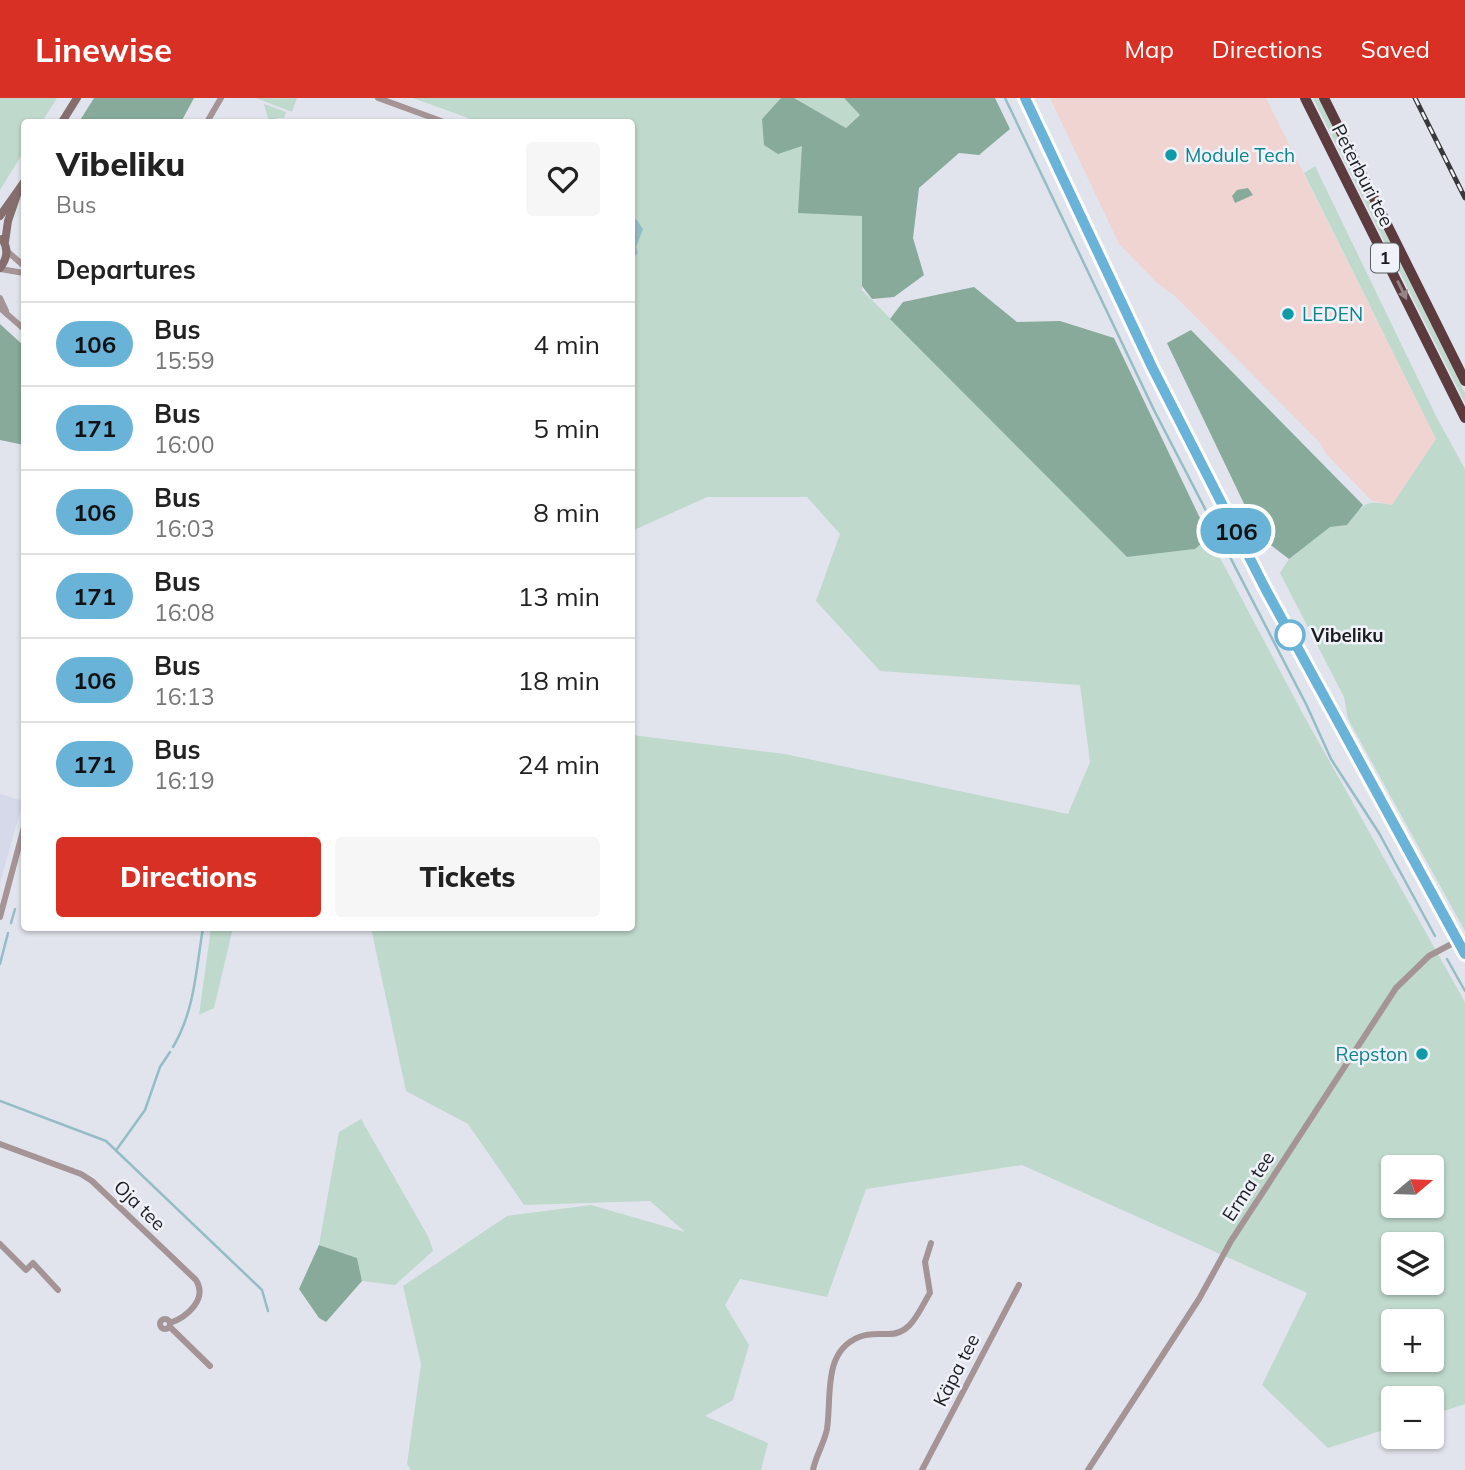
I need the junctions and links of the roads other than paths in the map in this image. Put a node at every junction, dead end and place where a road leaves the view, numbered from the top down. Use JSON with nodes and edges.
{"nodes":[{"id":1,"x":77,"y":98,"type":"edge"},
{"id":2,"x":221,"y":98,"type":"edge"},
{"id":3,"x":378,"y":98,"type":"edge"},
{"id":4,"x":1025,"y":98,"type":"edge"},
{"id":5,"x":1305,"y":98,"type":"edge"},
{"id":6,"x":1324,"y":98,"type":"edge"},
{"id":7,"x":64,"y":119,"type":"edge"},
{"id":8,"x":209,"y":119,"type":"edge"},
{"id":9,"x":436,"y":119,"type":"edge"},
{"id":10,"x":21,"y":187,"type":"edge"},
{"id":11,"x":18,"y":192,"type":"junction"},
{"id":12,"x":0,"y":216,"type":"edge"},
{"id":13,"x":4,"y":243,"type":"edge"},
{"id":14,"x":21,"y":263,"type":"edge"},
{"id":15,"x":0,"y":268,"type":"edge"},
{"id":16,"x":21,"y":273,"type":"edge"},
{"id":17,"x":0,"y":298,"type":"edge"},
{"id":18,"x":0,"y":310,"type":"edge"},
{"id":19,"x":9,"y":316,"type":"junction"},
{"id":20,"x":21,"y":326,"type":"edge"},
{"id":21,"x":1465,"y":381,"type":"edge"},
{"id":22,"x":1465,"y":418,"type":"edge"},
{"id":23,"x":21,"y":838,"type":"edge"},
{"id":24,"x":0,"y":917,"type":"edge"},
{"id":25,"x":1457,"y":941,"type":"junction"},
{"id":26,"x":1465,"y":954,"type":"edge"},
{"id":27,"x":0,"y":1144,"type":"edge"},
{"id":28,"x":931,"y":1243,"type":"dead end"},
{"id":29,"x":0,"y":1244,"type":"edge"},
{"id":30,"x":1020,"y":1285,"type":"dead end"},
{"id":31,"x":58,"y":1290,"type":"dead end"},
{"id":32,"x":210,"y":1366,"type":"dead end"},
{"id":33,"x":813,"y":1470,"type":"edge"},
{"id":34,"x":922,"y":1470,"type":"edge"},
{"id":35,"x":1088,"y":1470,"type":"edge"}],
"edges":[{"from":1,"to":7,"type":"street"},
{"from":2,"to":8,"type":"street"},
{"from":3,"to":9,"type":"street"},
{"from":4,"to":25,"type":"street"},
{"from":5,"to":22,"type":"highway","name":"Peterburi tee","number":"1","one_way":true},
{"from":6,"to":21,"type":"highway","name":"Peterburi tee","number":"1"},
{"from":10,"to":11,"type":"street"},
{"from":11,"to":12,"type":"street"},
{"from":11,"to":13,"type":"street"},
{"from":13,"to":14,"type":"street"},
{"from":13,"to":15,"type":"street"},
{"from":15,"to":16,"type":"street"},
{"from":17,"to":19,"type":"street"},
{"from":18,"to":19,"type":"street"},
{"from":19,"to":20,"type":"street"},
{"from":23,"to":24,"type":"street"},
{"from":25,"to":26,"type":"street"},
{"from":25,"to":35,"type":"street","name":"Erma tee"},
{"from":27,"to":32,"type":"street","name":"Oja tee"},
{"from":28,"to":33,"type":"street"},
{"from":29,"to":31,"type":"street"},
{"from":30,"to":34,"type":"street","name":"Käpa tee"}]}
